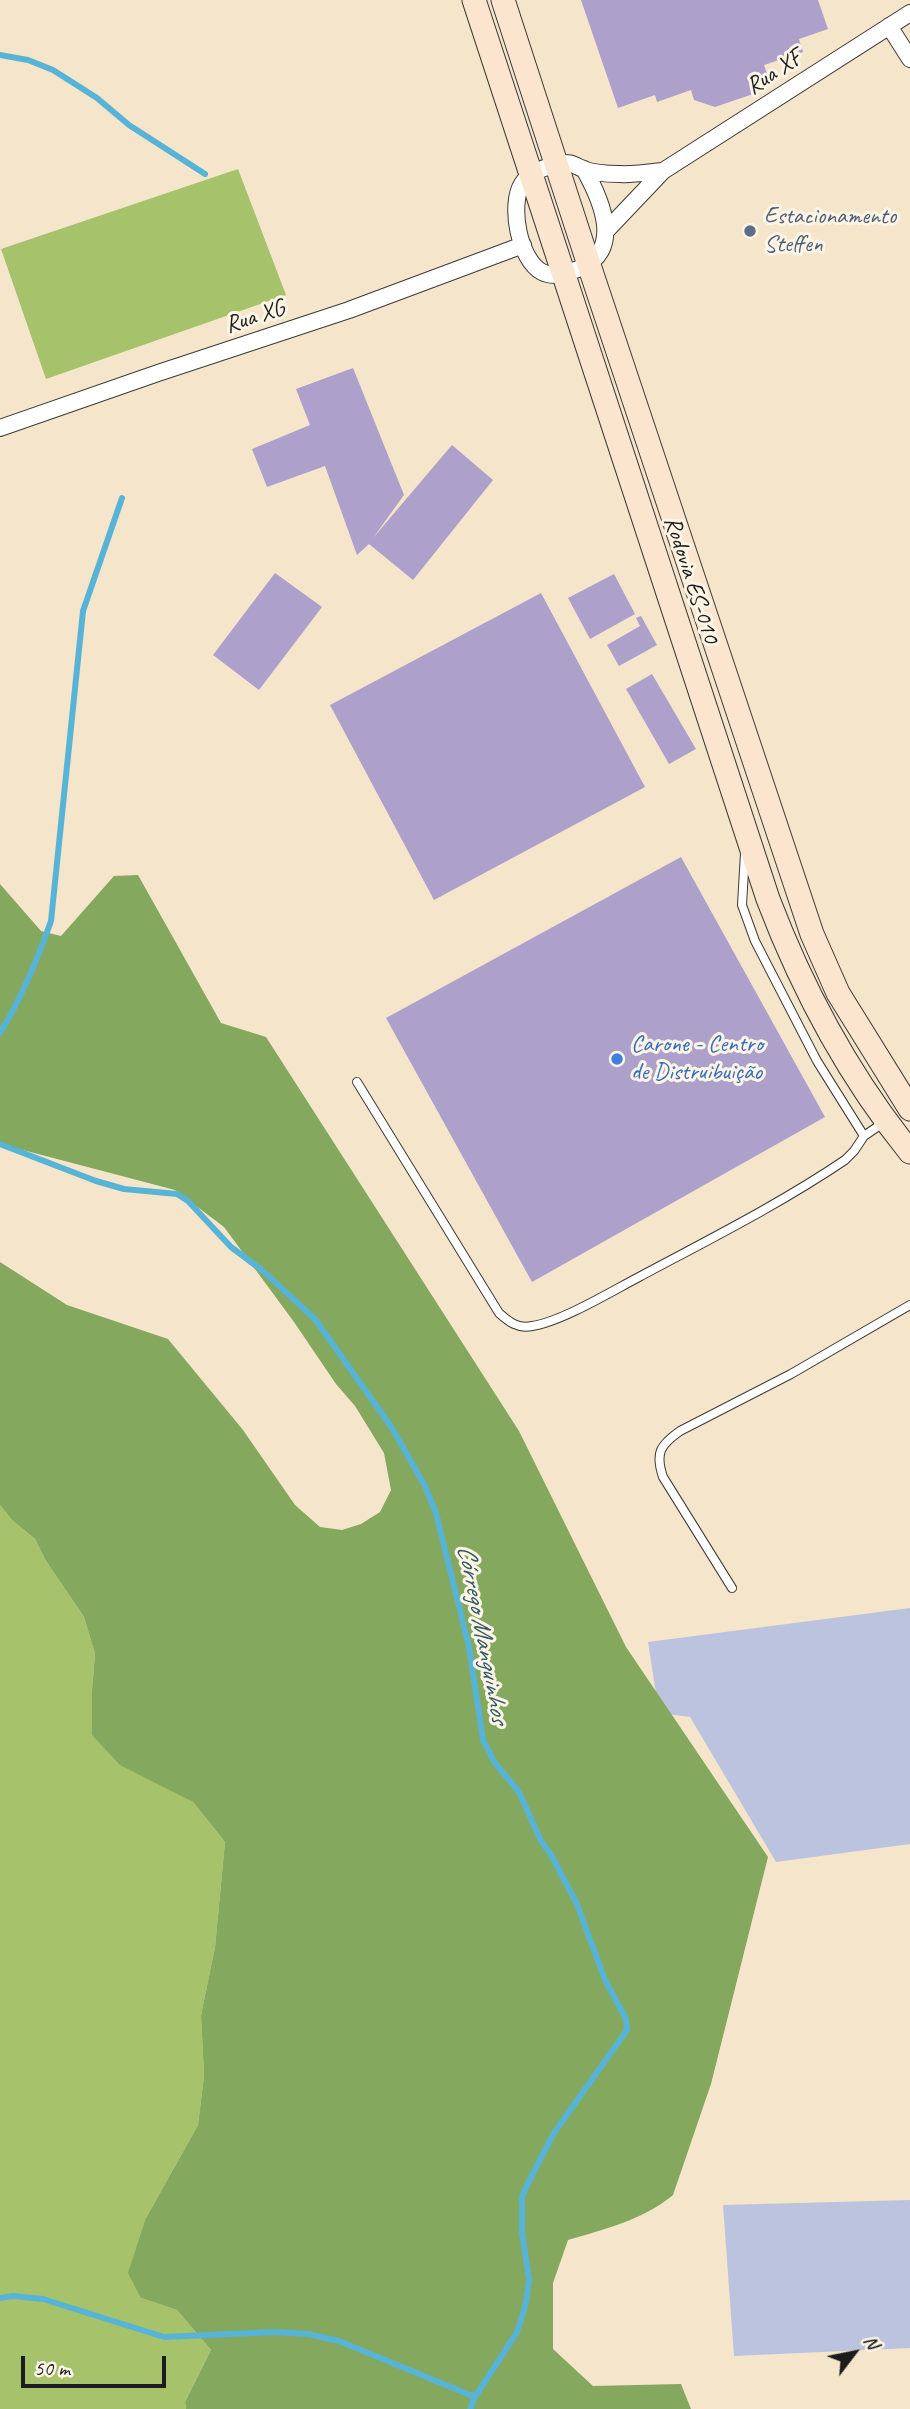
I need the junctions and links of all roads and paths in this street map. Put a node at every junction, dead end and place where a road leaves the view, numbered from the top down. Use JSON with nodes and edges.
{"nodes":[{"id":1,"x":474,"y":0,"type":"edge"},
{"id":2,"x":503,"y":0,"type":"edge"},
{"id":3,"x":910,"y":13,"type":"edge"},
{"id":4,"x":888,"y":26,"type":"junction"},
{"id":5,"x":910,"y":59,"type":"edge"},
{"id":6,"x":556,"y":164,"type":"junction"},
{"id":7,"x":584,"y":169,"type":"junction"},
{"id":8,"x":663,"y":171,"type":"junction"},
{"id":9,"x":531,"y":174,"type":"junction"},
{"id":10,"x":606,"y":231,"type":"junction"},
{"id":11,"x":523,"y":245,"type":"junction"},
{"id":12,"x":589,"y":265,"type":"junction"},
{"id":13,"x":563,"y":274,"type":"junction"},
{"id":14,"x":0,"y":428,"type":"edge"},
{"id":15,"x":747,"y":833,"type":"junction"},
{"id":16,"x":357,"y":1082,"type":"dead end"},
{"id":17,"x":910,"y":1109,"type":"edge"},
{"id":18,"x":885,"y":1122,"type":"junction"},
{"id":19,"x":864,"y":1136,"type":"junction"},
{"id":20,"x":910,"y":1152,"type":"edge"},
{"id":21,"x":910,"y":1305,"type":"edge"},
{"id":22,"x":732,"y":1588,"type":"dead end"}],
"edges":[{"from":1,"to":9,"type":"main road","name":"Rodovia ES-010"},
{"from":2,"to":6,"type":"main road","name":"Rodovia ES-010"},
{"from":3,"to":4,"type":"street","name":"Rua XF"},
{"from":4,"to":5,"type":"street"},
{"from":4,"to":8,"type":"street","name":"Rua XF"},
{"from":6,"to":7,"type":"street","name":"Rua XF"},
{"from":6,"to":9,"type":"street"},
{"from":6,"to":12,"type":"main road","name":"Rodovia ES-010"},
{"from":7,"to":8,"type":"street","name":"Rua XF"},
{"from":7,"to":10,"type":"street"},
{"from":8,"to":10,"type":"street","name":"Rua XF"},
{"from":9,"to":11,"type":"street"},
{"from":9,"to":13,"type":"main road","name":"Rodovia ES-010"},
{"from":10,"to":12,"type":"street","name":"Rua XF"},
{"from":11,"to":13,"type":"street"},
{"from":11,"to":14,"type":"street","name":"Rua XG"},
{"from":12,"to":13,"type":"street"},
{"from":12,"to":17,"type":"main road","name":"Rodovia ES-010"},
{"from":13,"to":15,"type":"main road","name":"Rodovia ES-010"},
{"from":15,"to":18,"type":"main road","name":"Rodovia ES-010"},
{"from":15,"to":19,"type":"lane"},
{"from":16,"to":19,"type":"lane"},
{"from":18,"to":19,"type":"lane"},
{"from":18,"to":20,"type":"main road","name":"Rodovia ES-010"},
{"from":21,"to":22,"type":"lane"}]}
